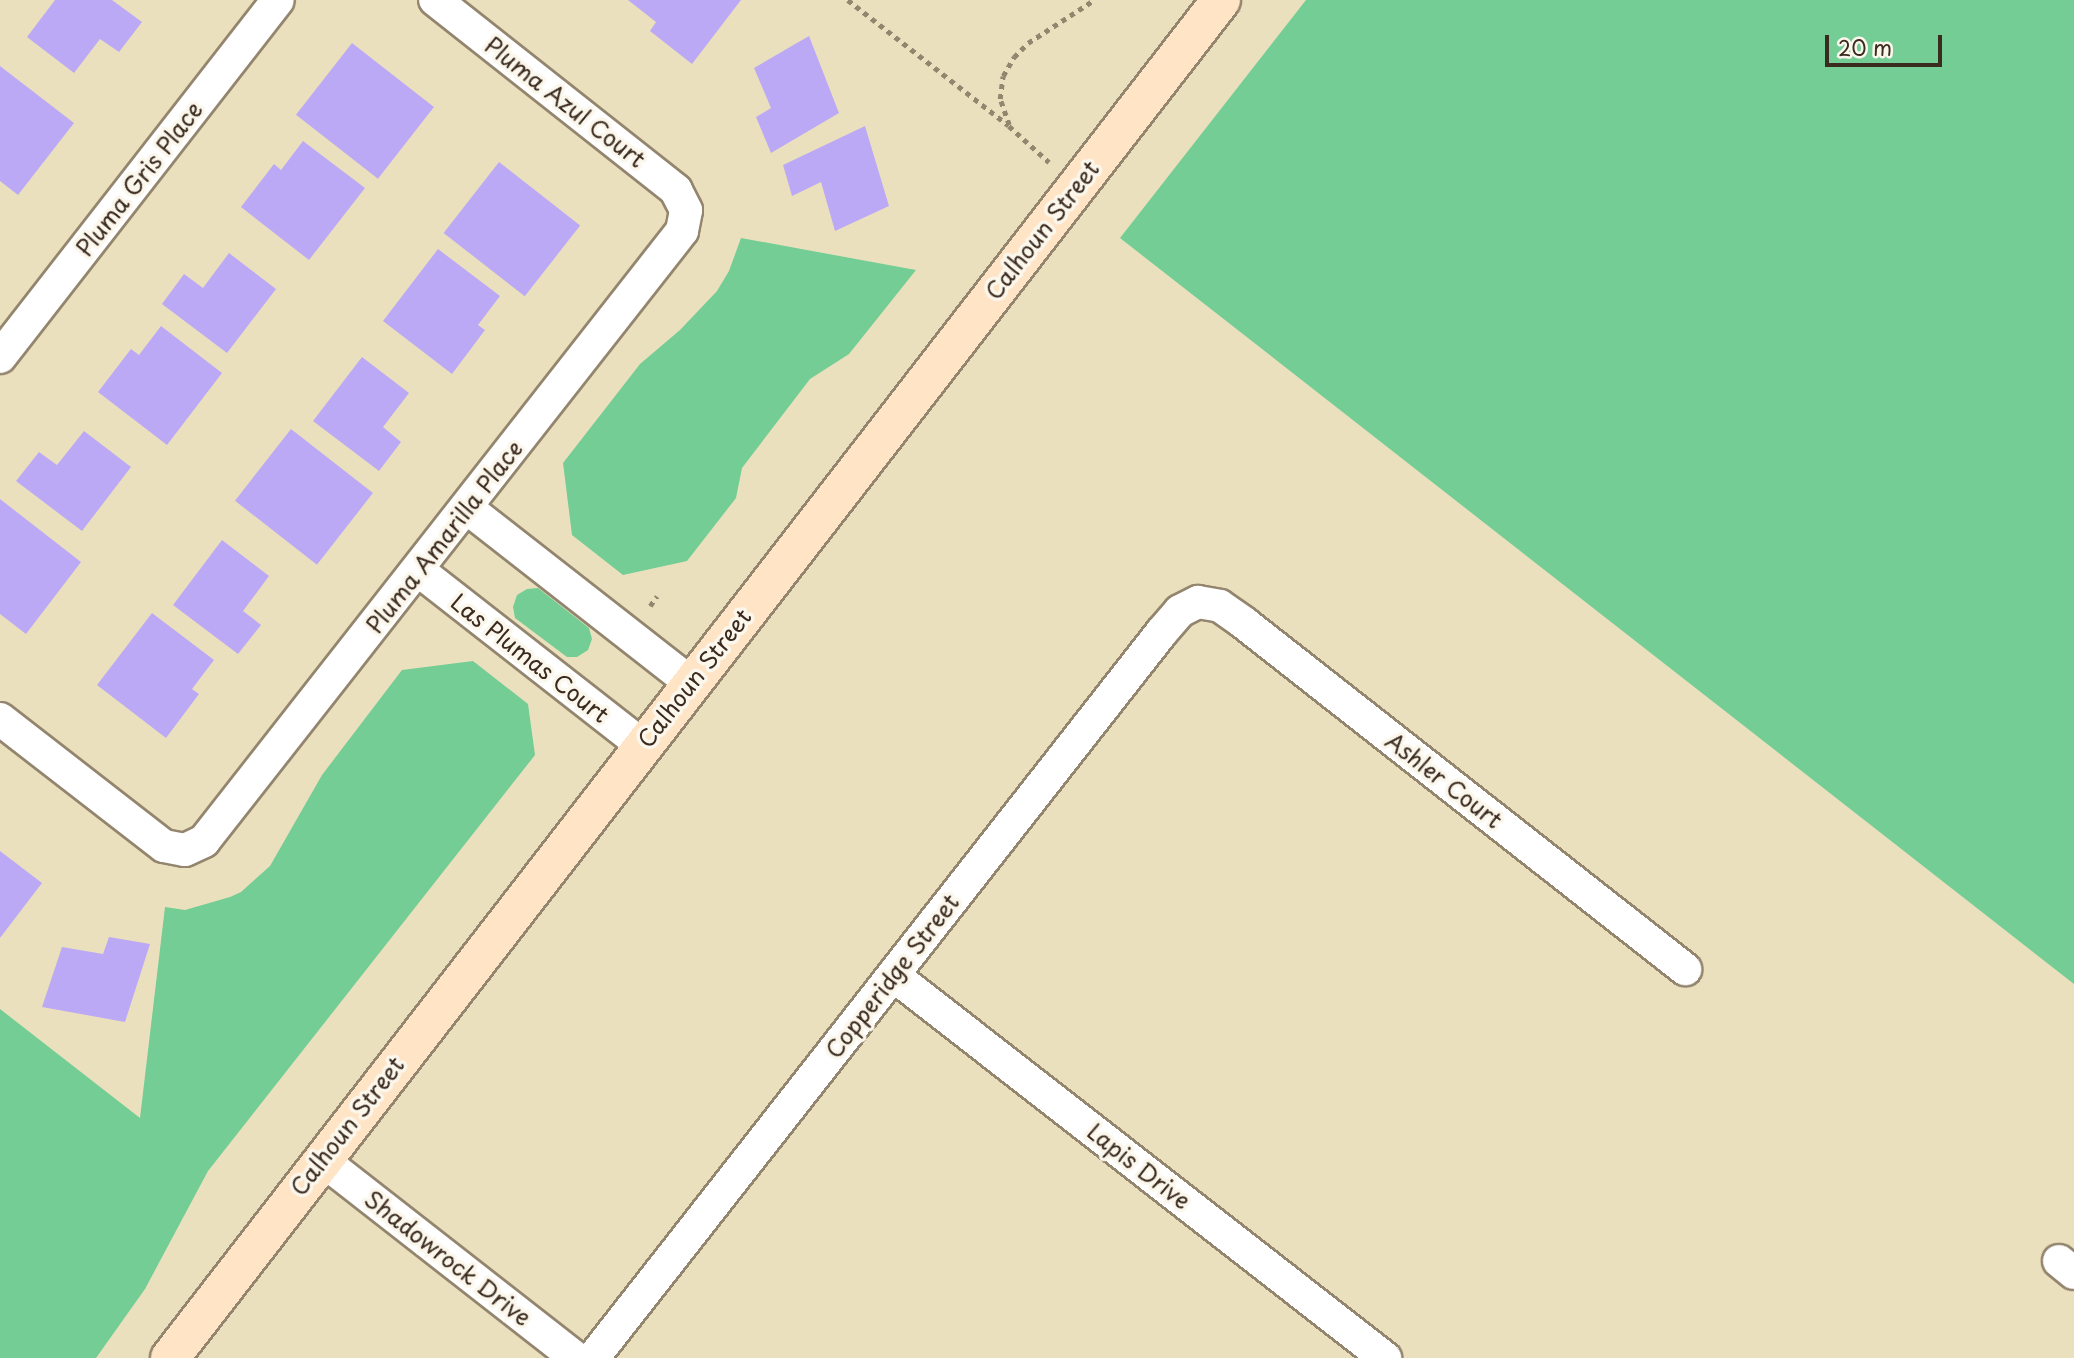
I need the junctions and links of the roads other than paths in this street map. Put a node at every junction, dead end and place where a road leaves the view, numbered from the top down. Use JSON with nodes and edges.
{"nodes":[{"id":1,"x":278,"y":0,"type":"edge"},
{"id":2,"x":435,"y":0,"type":"edge"},
{"id":3,"x":1221,"y":0,"type":"edge"},
{"id":4,"x":686,"y":211,"type":"joint"},
{"id":5,"x":0,"y":357,"type":"edge"},
{"id":6,"x":467,"y":508,"type":"junction"},
{"id":7,"x":418,"y":570,"type":"junction"},
{"id":8,"x":1199,"y":602,"type":"joint"},
{"id":9,"x":691,"y":683,"type":"junction"},
{"id":10,"x":0,"y":719,"type":"edge"},
{"id":11,"x":642,"y":745,"type":"junction"},
{"id":12,"x":1685,"y":969,"type":"dead end"},
{"id":13,"x":893,"y":975,"type":"junction"},
{"id":14,"x":321,"y":1159,"type":"junction"},
{"id":15,"x":170,"y":1358,"type":"edge"},
{"id":16,"x":576,"y":1358,"type":"edge"},
{"id":17,"x":593,"y":1358,"type":"edge"},
{"id":18,"x":1385,"y":1358,"type":"edge"}],
"edges":[{"from":1,"to":5,"type":"street","name":"Pluma Gris Place"},
{"from":2,"to":4,"type":"street","name":"Pluma Azul Court"},
{"from":3,"to":9,"type":"street","name":"Calhoun Street"},
{"from":4,"to":6,"type":"street","name":"Pluma Amarilla Place"},
{"from":6,"to":7,"type":"street","name":"Pluma Amarilla Place"},
{"from":6,"to":9,"type":"street"},
{"from":7,"to":10,"type":"street","name":"Pluma Amarilla Place"},
{"from":7,"to":11,"type":"street","name":"Las Plumas Court"},
{"from":8,"to":12,"type":"street","name":"Ashler Court"},
{"from":8,"to":13,"type":"street","name":"Copperidge Street"},
{"from":9,"to":11,"type":"street","name":"Calhoun Street"},
{"from":11,"to":14,"type":"street","name":"Calhoun Street"},
{"from":13,"to":17,"type":"street","name":"Copperidge Street"},
{"from":13,"to":18,"type":"street","name":"Lapis Drive"},
{"from":14,"to":15,"type":"street","name":"Calhoun Street"},
{"from":14,"to":16,"type":"street","name":"Shadowrock Drive"}]}
